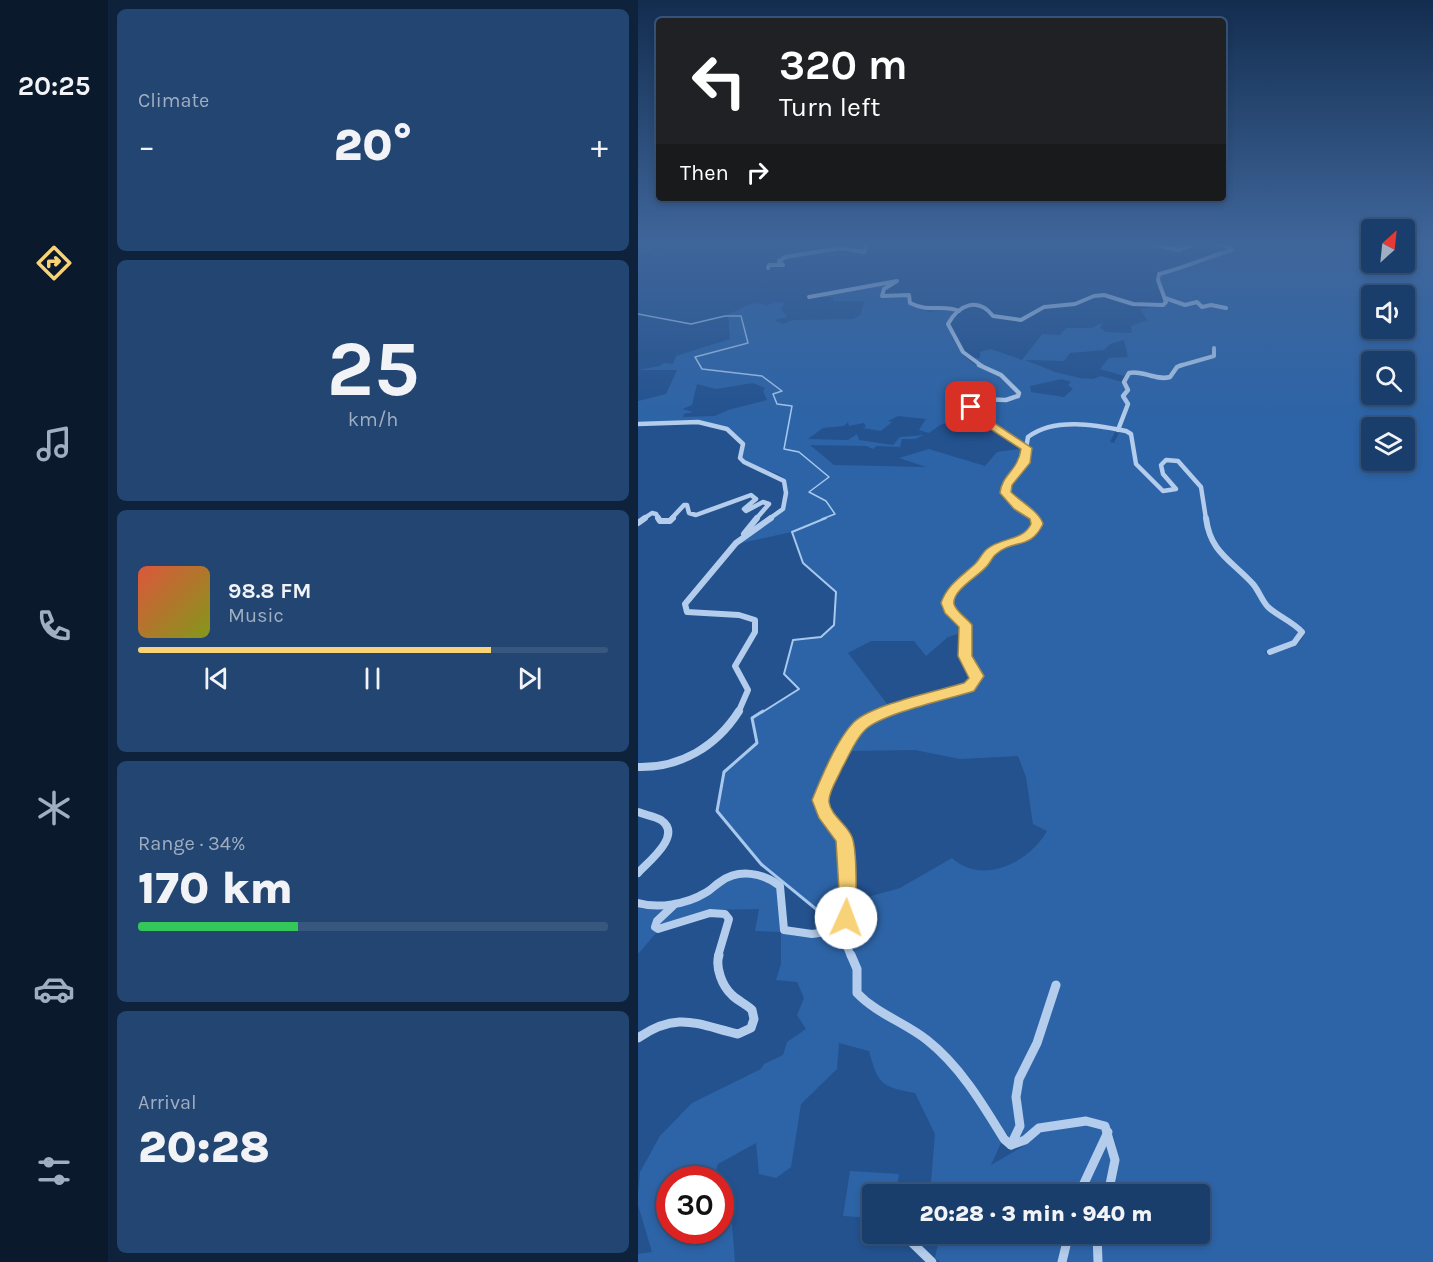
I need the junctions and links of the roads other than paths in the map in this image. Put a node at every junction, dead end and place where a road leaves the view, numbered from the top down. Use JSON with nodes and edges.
{"nodes":[{"id":1,"x":910,"y":303,"type":"edge"},
{"id":2,"x":1078,"y":303,"type":"edge"},
{"id":3,"x":1130,"y":303,"type":"edge"},
{"id":4,"x":1165,"y":303,"type":"edge"},
{"id":5,"x":1198,"y":303,"type":"edge"},
{"id":6,"x":1226,"y":308,"type":"dead end"},
{"id":7,"x":959,"y":310,"type":"junction"},
{"id":8,"x":1214,"y":348,"type":"dead end"},
{"id":9,"x":638,"y":424,"type":"edge"},
{"id":10,"x":1118,"y":430,"type":"junction"},
{"id":11,"x":1026,"y":448,"type":"junction"},
{"id":12,"x":638,"y":523,"type":"edge"},
{"id":13,"x":736,"y":543,"type":"junction"},
{"id":14,"x":1270,"y":652,"type":"dead end"},
{"id":15,"x":638,"y":767,"type":"edge"},
{"id":16,"x":638,"y":812,"type":"edge"},
{"id":17,"x":638,"y":873,"type":"edge"},
{"id":18,"x":638,"y":903,"type":"edge"},
{"id":19,"x":675,"y":904,"type":"junction"},
{"id":20,"x":840,"y":930,"type":"junction"},
{"id":21,"x":1056,"y":985,"type":"dead end"},
{"id":22,"x":638,"y":1038,"type":"edge"},
{"id":23,"x":1108,"y":1132,"type":"junction"},
{"id":24,"x":1011,"y":1145,"type":"junction"},
{"id":25,"x":1084,"y":1184,"type":"edge"},
{"id":26,"x":1110,"y":1184,"type":"edge"},
{"id":27,"x":911,"y":1244,"type":"edge"},
{"id":28,"x":1066,"y":1244,"type":"edge"},
{"id":29,"x":1097,"y":1244,"type":"edge"},
{"id":30,"x":932,"y":1262,"type":"edge"},
{"id":31,"x":1062,"y":1262,"type":"edge"},
{"id":32,"x":1098,"y":1262,"type":"edge"}],
"edges":[{"from":1,"to":7,"type":"street"},
{"from":2,"to":7,"type":"street"},
{"from":3,"to":4,"type":"street"},
{"from":5,"to":6,"type":"street"},
{"from":7,"to":11,"type":"street"},
{"from":8,"to":10,"type":"street"},
{"from":9,"to":13,"type":"street"},
{"from":10,"to":11,"type":"street"},
{"from":10,"to":14,"type":"street"},
{"from":11,"to":20,"type":"street"},
{"from":12,"to":13,"type":"street"},
{"from":13,"to":15,"type":"street"},
{"from":16,"to":17,"type":"street"},
{"from":18,"to":19,"type":"street"},
{"from":19,"to":20,"type":"street"},
{"from":19,"to":22,"type":"street"},
{"from":20,"to":24,"type":"street"},
{"from":21,"to":24,"type":"street"},
{"from":23,"to":24,"type":"street"},
{"from":23,"to":25,"type":"street"},
{"from":23,"to":26,"type":"street"},
{"from":27,"to":30,"type":"street"},
{"from":28,"to":31,"type":"street"},
{"from":29,"to":32,"type":"street"}]}
